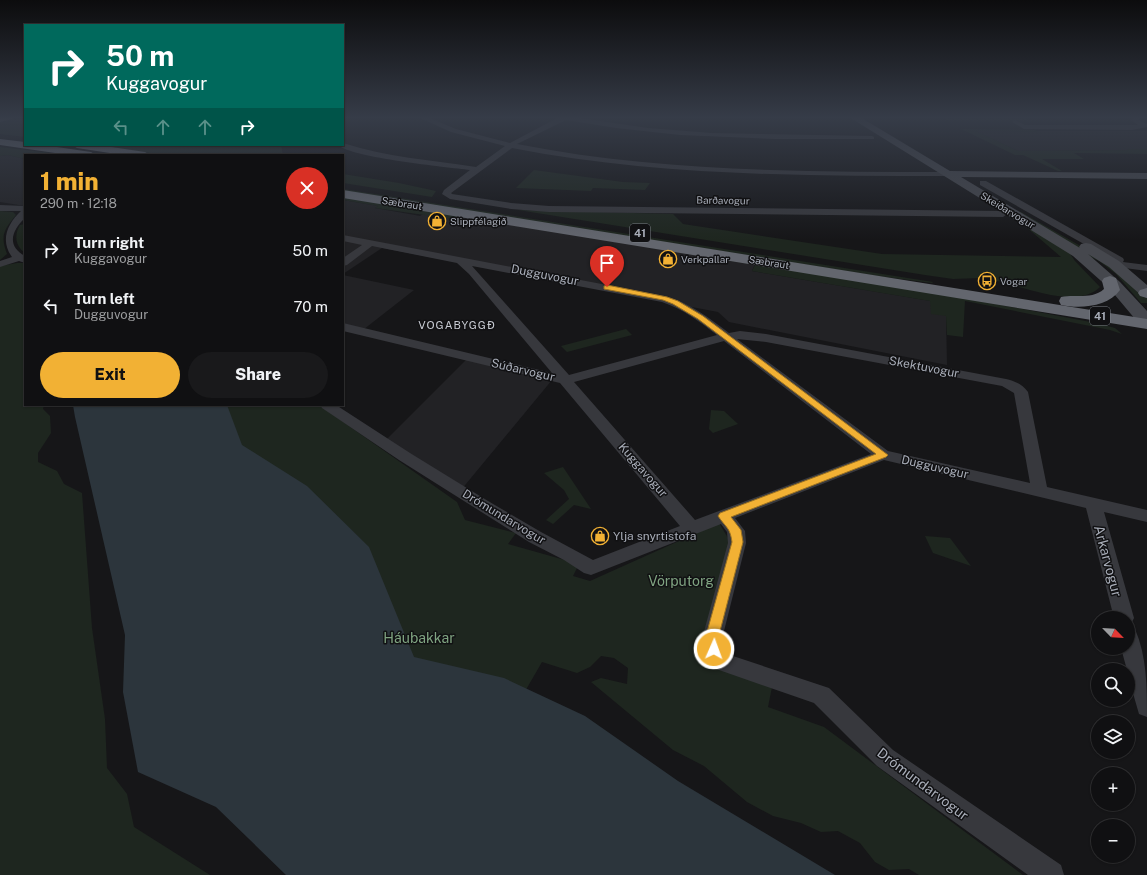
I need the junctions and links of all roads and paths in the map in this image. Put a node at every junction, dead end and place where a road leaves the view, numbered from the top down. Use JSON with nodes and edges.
{"nodes":[{"id":1,"x":396,"y":158,"type":"edge"},
{"id":2,"x":493,"y":158,"type":"edge"},
{"id":3,"x":592,"y":158,"type":"edge"},
{"id":4,"x":925,"y":158,"type":"edge"},
{"id":5,"x":927,"y":158,"type":"edge"},
{"id":6,"x":477,"y":169,"type":"junction"},
{"id":7,"x":954,"y":174,"type":"junction"},
{"id":8,"x":1147,"y":176,"type":"edge"},
{"id":9,"x":344,"y":186,"type":"edge"},
{"id":10,"x":344,"y":194,"type":"edge"},
{"id":11,"x":0,"y":208,"type":"edge"},
{"id":12,"x":24,"y":209,"type":"edge"},
{"id":13,"x":24,"y":214,"type":"edge"},
{"id":14,"x":1003,"y":214,"type":"dead end"},
{"id":15,"x":344,"y":238,"type":"edge"},
{"id":16,"x":371,"y":243,"type":"junction"},
{"id":17,"x":21,"y":259,"type":"edge"},
{"id":18,"x":459,"y":259,"type":"junction"},
{"id":19,"x":344,"y":262,"type":"edge"},
{"id":20,"x":0,"y":264,"type":"edge"},
{"id":21,"x":1114,"y":264,"type":"junction"},
{"id":22,"x":1147,"y":268,"type":"edge"},
{"id":23,"x":1110,"y":281,"type":"junction"},
{"id":24,"x":1147,"y":293,"type":"edge"},
{"id":25,"x":1059,"y":304,"type":"junction"},
{"id":26,"x":1145,"y":318,"type":"edge"},
{"id":27,"x":344,"y":328,"type":"edge"},
{"id":28,"x":725,"y":337,"type":"junction"},
{"id":29,"x":1147,"y":340,"type":"edge"},
{"id":30,"x":565,"y":380,"type":"junction"},
{"id":31,"x":328,"y":406,"type":"edge"},
{"id":32,"x":883,"y":455,"type":"junction"},
{"id":33,"x":1040,"y":491,"type":"junction"},
{"id":34,"x":1093,"y":504,"type":"junction"},
{"id":35,"x":724,"y":516,"type":"junction"},
{"id":36,"x":1147,"y":516,"type":"edge"},
{"id":37,"x":692,"y":528,"type":"junction"},
{"id":38,"x":1122,"y":611,"type":"edge"},
{"id":39,"x":1133,"y":655,"type":"edge"},
{"id":40,"x":1147,"y":707,"type":"edge"},
{"id":41,"x":1051,"y":875,"type":"edge"}],
"edges":[{"from":1,"to":6,"type":"street"},
{"from":2,"to":6,"type":"street"},
{"from":3,"to":7,"type":"street"},
{"from":4,"to":7,"type":"street","name":"Skeiðarvogur"},
{"from":5,"to":7,"type":"street","name":"Skeiðarvogur"},
{"from":6,"to":14,"type":"street","name":"Barðavogur"},
{"from":7,"to":8,"type":"street"},
{"from":7,"to":21,"type":"street","name":"Skeiðarvogur"},
{"from":7,"to":23,"type":"street","name":"Skeiðarvogur"},
{"from":9,"to":25,"type":"highway","name":"Sæbraut","number":"41"},
{"from":10,"to":25,"type":"highway","name":"Sæbraut","number":"41"},
{"from":11,"to":12,"type":"street"},
{"from":13,"to":17,"type":"street"},
{"from":15,"to":16,"type":"street","name":"Dugguvogur"},
{"from":16,"to":18,"type":"street","name":"Dugguvogur"},
{"from":16,"to":19,"type":"street"},
{"from":17,"to":20,"type":"street"},
{"from":18,"to":28,"type":"street","name":"Dugguvogur"},
{"from":18,"to":30,"type":"street","name":"Kuggavogur"},
{"from":21,"to":22,"type":"street"},
{"from":21,"to":24,"type":"street","name":"Skeiðarvogur"},
{"from":23,"to":25,"type":"highway"},
{"from":23,"to":26,"type":"street","name":"Skeiðarvogur"},
{"from":25,"to":26,"type":"highway","name":"Sæbraut","number":"41"},
{"from":25,"to":29,"type":"highway"},
{"from":27,"to":30,"type":"street","name":"Súðarvogur"},
{"from":28,"to":30,"type":"street","name":"Súðarvogur"},
{"from":28,"to":32,"type":"street","name":"Dugguvogur"},
{"from":28,"to":33,"type":"street","name":"Skektuvogur"},
{"from":30,"to":37,"type":"street","name":"Kuggavogur"},
{"from":31,"to":37,"type":"street","name":"Drómundarvogur"},
{"from":32,"to":33,"type":"street","name":"Dugguvogur"},
{"from":32,"to":35,"type":"street"},
{"from":33,"to":34,"type":"street","name":"Dugguvogur"},
{"from":34,"to":36,"type":"street","name":"Dugguvogur"},
{"from":34,"to":38,"type":"street","name":"Arkarvogur"},
{"from":35,"to":37,"type":"street"},
{"from":35,"to":41,"type":"street","name":"Drómundarvogur"},
{"from":39,"to":40,"type":"street"}]}
